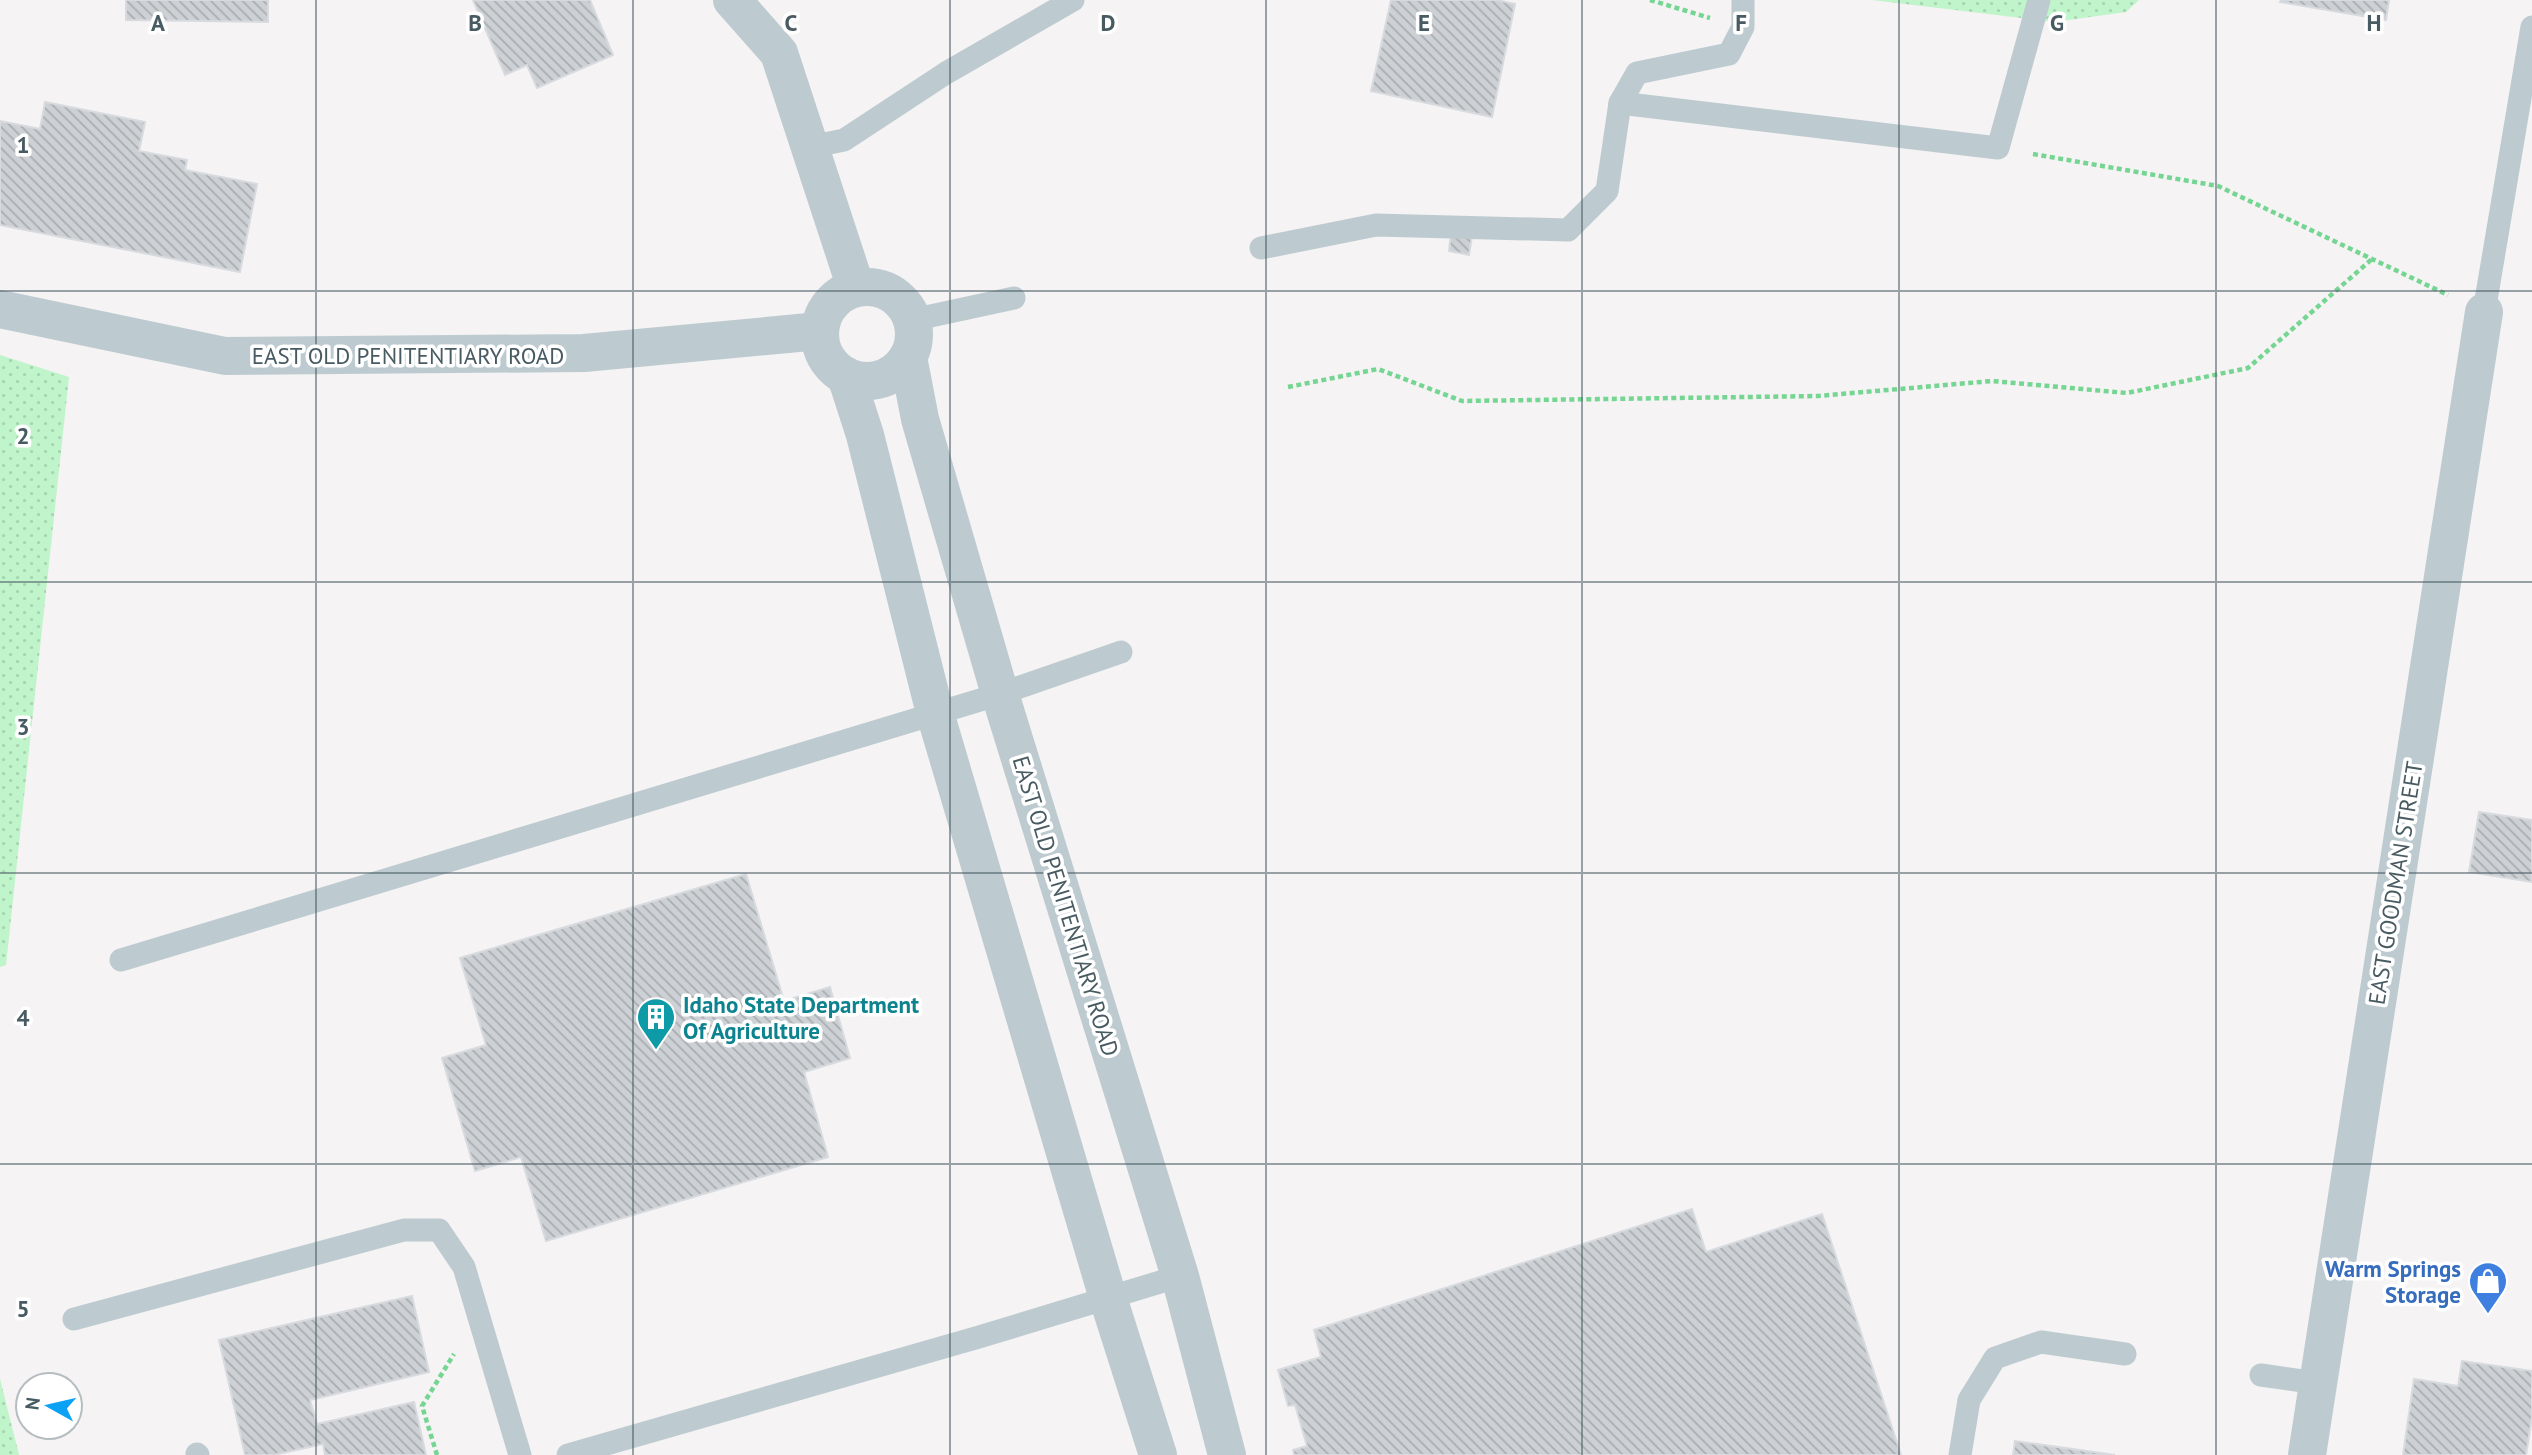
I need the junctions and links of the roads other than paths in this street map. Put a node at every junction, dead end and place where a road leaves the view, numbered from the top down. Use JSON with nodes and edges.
{"nodes":[{"id":1,"x":732,"y":0,"type":"edge"},
{"id":2,"x":1073,"y":0,"type":"edge"},
{"id":3,"x":1743,"y":0,"type":"edge"},
{"id":4,"x":2039,"y":0,"type":"edge"},
{"id":5,"x":2532,"y":27,"type":"edge"},
{"id":6,"x":1620,"y":103,"type":"junction"},
{"id":7,"x":810,"y":147,"type":"junction"},
{"id":8,"x":1261,"y":248,"type":"dead end"},
{"id":9,"x":856,"y":288,"type":"junction"},
{"id":10,"x":1014,"y":298,"type":"dead end"},
{"id":11,"x":0,"y":309,"type":"edge"},
{"id":12,"x":2484,"y":312,"type":"joint"},
{"id":13,"x":820,"y":331,"type":"junction"},
{"id":14,"x":910,"y":338,"type":"junction"},
{"id":15,"x":846,"y":376,"type":"junction"},
{"id":16,"x":1121,"y":652,"type":"dead end"},
{"id":17,"x":1000,"y":694,"type":"junction"},
{"id":18,"x":936,"y":713,"type":"junction"},
{"id":19,"x":121,"y":960,"type":"dead end"},
{"id":20,"x":1180,"y":1276,"type":"junction"},
{"id":21,"x":1108,"y":1298,"type":"junction"},
{"id":22,"x":74,"y":1319,"type":"dead end"},
{"id":23,"x":2124,"y":1354,"type":"dead end"},
{"id":24,"x":2260,"y":1375,"type":"dead end"},
{"id":25,"x":2317,"y":1383,"type":"junction"},
{"id":26,"x":520,"y":1455,"type":"edge"},
{"id":27,"x":568,"y":1455,"type":"edge"},
{"id":28,"x":1157,"y":1455,"type":"edge"},
{"id":29,"x":1227,"y":1455,"type":"edge"},
{"id":30,"x":1960,"y":1455,"type":"edge"},
{"id":31,"x":2307,"y":1455,"type":"edge"}],
"edges":[{"from":1,"to":7,"type":"street"},
{"from":2,"to":7,"type":"lane"},
{"from":3,"to":6,"type":"lane"},
{"from":4,"to":6,"type":"lane"},
{"from":5,"to":12,"type":"lane"},
{"from":6,"to":8,"type":"lane"},
{"from":7,"to":9,"type":"street"},
{"from":9,"to":13,"type":"street"},
{"from":9,"to":14,"type":"street"},
{"from":10,"to":14,"type":"lane"},
{"from":11,"to":13,"type":"street","name":"EAST OLD PENITENTIARY ROAD"},
{"from":12,"to":25,"type":"street","name":"EAST GOODMAN STREET"},
{"from":13,"to":15,"type":"street"},
{"from":14,"to":15,"type":"street"},
{"from":14,"to":17,"type":"street","name":"EAST OLD PENITENTIARY ROAD"},
{"from":15,"to":18,"type":"street"},
{"from":16,"to":17,"type":"lane"},
{"from":17,"to":18,"type":"lane"},
{"from":17,"to":20,"type":"street","name":"EAST OLD PENITENTIARY ROAD"},
{"from":18,"to":19,"type":"lane"},
{"from":18,"to":21,"type":"street"},
{"from":20,"to":21,"type":"lane"},
{"from":20,"to":29,"type":"street","name":"EAST OLD PENITENTIARY ROAD"},
{"from":21,"to":27,"type":"lane"},
{"from":21,"to":28,"type":"street"},
{"from":22,"to":26,"type":"lane"},
{"from":23,"to":30,"type":"lane"},
{"from":24,"to":25,"type":"lane"},
{"from":25,"to":31,"type":"street","name":"EAST GOODMAN STREET"}]}
